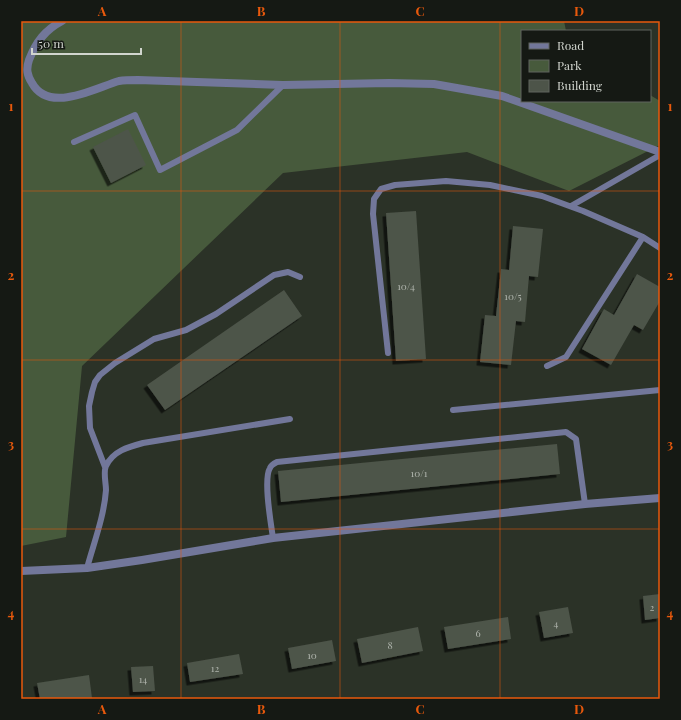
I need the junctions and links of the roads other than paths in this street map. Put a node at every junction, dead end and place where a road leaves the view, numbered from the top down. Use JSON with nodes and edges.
{"nodes":[{"id":1,"x":62,"y":21,"type":"edge"},
{"id":2,"x":283,"y":85,"type":"junction"},
{"id":3,"x":74,"y":142,"type":"dead end"},
{"id":4,"x":660,"y":153,"type":"edge"},
{"id":5,"x":571,"y":206,"type":"junction"},
{"id":6,"x":643,"y":237,"type":"junction"},
{"id":7,"x":660,"y":248,"type":"edge"},
{"id":8,"x":300,"y":277,"type":"dead end"},
{"id":9,"x":388,"y":353,"type":"dead end"},
{"id":10,"x":547,"y":366,"type":"dead end"},
{"id":11,"x":660,"y":390,"type":"edge"},
{"id":12,"x":453,"y":410,"type":"dead end"},
{"id":13,"x":290,"y":419,"type":"dead end"},
{"id":14,"x":105,"y":467,"type":"junction"},
{"id":15,"x":660,"y":498,"type":"edge"},
{"id":16,"x":585,"y":504,"type":"junction"},
{"id":17,"x":273,"y":538,"type":"junction"},
{"id":18,"x":87,"y":568,"type":"junction"},
{"id":19,"x":21,"y":572,"type":"edge"}],
"edges":[{"from":1,"to":2,"type":"street"},
{"from":2,"to":3,"type":"lane"},
{"from":2,"to":4,"type":"street"},
{"from":4,"to":5,"type":"lane"},
{"from":5,"to":6,"type":"lane"},
{"from":5,"to":9,"type":"lane"},
{"from":6,"to":7,"type":"lane"},
{"from":6,"to":10,"type":"lane"},
{"from":8,"to":14,"type":"lane"},
{"from":11,"to":12,"type":"lane"},
{"from":13,"to":14,"type":"lane"},
{"from":14,"to":18,"type":"lane"},
{"from":15,"to":16,"type":"street"},
{"from":16,"to":17,"type":"street"},
{"from":16,"to":17,"type":"lane"},
{"from":17,"to":18,"type":"street"},
{"from":18,"to":19,"type":"street"}]}
